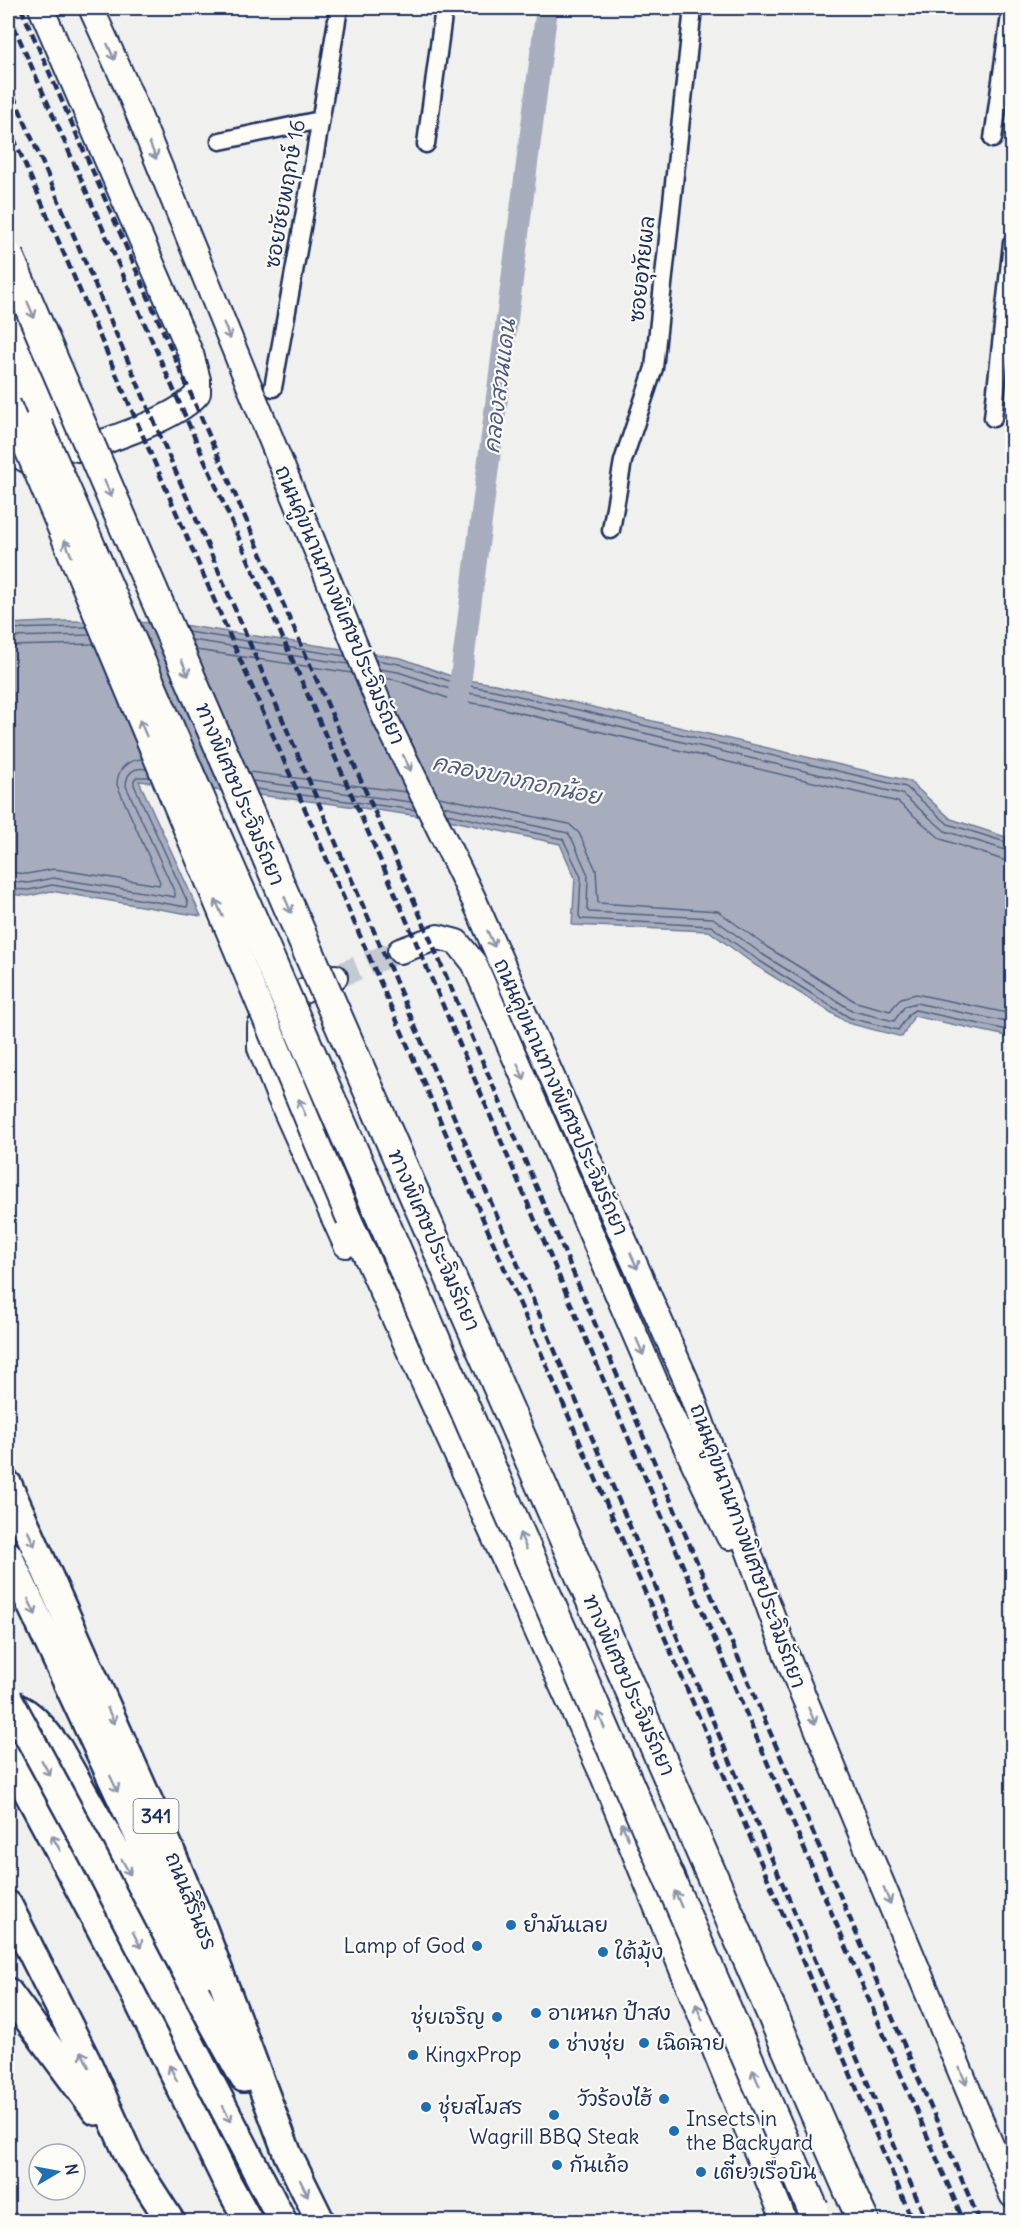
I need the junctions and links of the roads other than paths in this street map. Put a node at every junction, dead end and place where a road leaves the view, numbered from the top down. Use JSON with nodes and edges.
{"nodes":[{"id":1,"x":40,"y":8,"type":"edge"},
{"id":2,"x":57,"y":8,"type":"edge"},
{"id":3,"x":91,"y":8,"type":"edge"},
{"id":4,"x":339,"y":8,"type":"edge"},
{"id":5,"x":444,"y":8,"type":"edge"},
{"id":6,"x":693,"y":8,"type":"edge"},
{"id":7,"x":1011,"y":8,"type":"edge"},
{"id":8,"x":320,"y":120,"type":"junction"},
{"id":9,"x":993,"y":139,"type":"dead end"},
{"id":10,"x":219,"y":141,"type":"dead end"},
{"id":11,"x":426,"y":144,"type":"dead end"},
{"id":12,"x":1012,"y":243,"type":"edge"},
{"id":13,"x":8,"y":256,"type":"edge"},
{"id":14,"x":8,"y":319,"type":"edge"},
{"id":15,"x":8,"y":359,"type":"edge"},
{"id":16,"x":273,"y":388,"type":"dead end"},
{"id":17,"x":8,"y":404,"type":"edge"},
{"id":18,"x":993,"y":418,"type":"dead end"},
{"id":19,"x":8,"y":439,"type":"edge"},
{"id":20,"x":611,"y":530,"type":"dead end"},
{"id":21,"x":400,"y":951,"type":"tunnel mouth"},
{"id":22,"x":334,"y":977,"type":"tunnel mouth"},
{"id":23,"x":8,"y":1485,"type":"edge"},
{"id":24,"x":8,"y":1555,"type":"edge"},
{"id":25,"x":788,"y":1659,"type":"junction"},
{"id":26,"x":8,"y":1698,"type":"edge"},
{"id":27,"x":8,"y":1706,"type":"edge"},
{"id":28,"x":8,"y":1755,"type":"edge"},
{"id":29,"x":603,"y":1776,"type":"junction"},
{"id":30,"x":8,"y":1905,"type":"edge"},
{"id":31,"x":8,"y":1992,"type":"edge"},
{"id":32,"x":288,"y":2155,"type":"junction"},
{"id":33,"x":130,"y":2158,"type":"junction"},
{"id":34,"x":1012,"y":2195,"type":"edge"},
{"id":35,"x":171,"y":2222,"type":"edge"},
{"id":36,"x":249,"y":2222,"type":"edge"},
{"id":37,"x":283,"y":2222,"type":"edge"},
{"id":38,"x":321,"y":2222,"type":"edge"},
{"id":39,"x":785,"y":2222,"type":"edge"},
{"id":40,"x":819,"y":2222,"type":"edge"},
{"id":41,"x":864,"y":2222,"type":"edge"}],
"edges":[{"from":1,"to":14,"type":"main road"},
{"from":2,"to":19,"type":"main road"},
{"from":3,"to":25,"type":"main road","name":"ถนนคู่ขนานทางพิเศษประจิมรัถยา","one_way":true},
{"from":4,"to":8,"type":"street","name":"ซอยชัยพฤกษ์ 16"},
{"from":5,"to":11,"type":"street"},
{"from":6,"to":20,"type":"street","name":"ซอยอุทัยผล"},
{"from":7,"to":9,"type":"street"},
{"from":8,"to":10,"type":"street"},
{"from":8,"to":16,"type":"street","name":"ซอยชัยพฤกษ์ 16"},
{"from":12,"to":18,"type":"street"},
{"from":13,"to":41,"type":"highway","name":"ทางพิเศษประจิมรัถยา","one_way":true,"bridge":true},
{"from":40,"to":15,"type":"highway","name":"ทางพิเศษประจิมรัถยา","one_way":true,"bridge":true},
{"from":29,"to":17,"type":"main road","one_way":true,"bridge":true},
{"from":21,"to":25,"type":"main road","one_way":true},
{"from":22,"to":29,"type":"main road"},
{"from":23,"to":32,"type":"main road","name":"ถนนสิรินธร","number":"341","one_way":true},
{"from":24,"to":32,"type":"main road","one_way":true},
{"from":25,"to":34,"type":"main road","name":"ถนนคู่ขนานทางพิเศษประจิมรัถยา","one_way":true},
{"from":26,"to":37,"type":"main road","one_way":true,"bridge":true},
{"from":27,"to":32,"type":"main road","one_way":true},
{"from":36,"to":28,"type":"main road","one_way":true},
{"from":39,"to":29,"type":"main road","one_way":true},
{"from":33,"to":30,"type":"main road","one_way":true},
{"from":31,"to":33,"type":"main road"},
{"from":32,"to":38,"type":"main road","name":"ถนนสิรินธร","number":"341","one_way":true},
{"from":33,"to":35,"type":"main road"}]}
